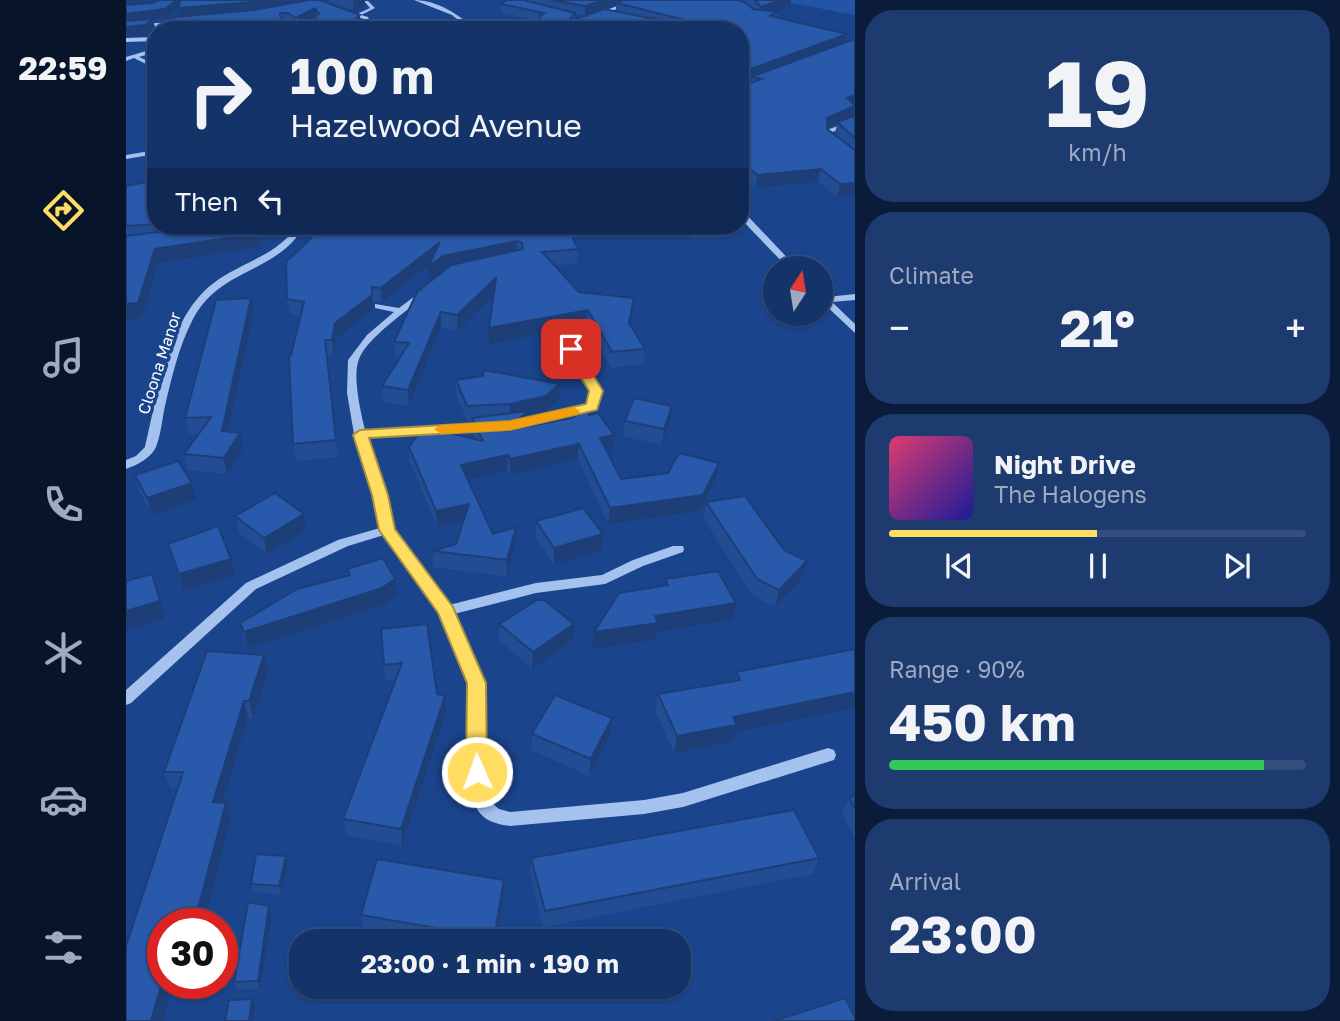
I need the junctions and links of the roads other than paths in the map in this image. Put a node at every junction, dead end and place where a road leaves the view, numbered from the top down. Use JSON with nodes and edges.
{"nodes":[{"id":1,"x":416,"y":0,"type":"edge"},
{"id":2,"x":637,"y":0,"type":"edge"},
{"id":3,"x":366,"y":2,"type":"edge"},
{"id":4,"x":326,"y":7,"type":"edge"},
{"id":5,"x":359,"y":14,"type":"junction"},
{"id":6,"x":602,"y":14,"type":"junction"},
{"id":7,"x":615,"y":16,"type":"edge"},
{"id":8,"x":571,"y":17,"type":"edge"},
{"id":9,"x":584,"y":20,"type":"joint"},
{"id":10,"x":369,"y":21,"type":"edge"},
{"id":11,"x":463,"y":21,"type":"edge"},
{"id":12,"x":126,"y":26,"type":"edge"},
{"id":13,"x":147,"y":27,"type":"edge"},
{"id":14,"x":147,"y":39,"type":"edge"},
{"id":15,"x":126,"y":40,"type":"edge"},
{"id":16,"x":147,"y":53,"type":"edge"},
{"id":17,"x":135,"y":57,"type":"junction"},
{"id":18,"x":126,"y":59,"type":"edge"},
{"id":19,"x":147,"y":62,"type":"edge"},
{"id":20,"x":776,"y":73,"type":"edge"},
{"id":21,"x":749,"y":83,"type":"edge"},
{"id":22,"x":855,"y":121,"type":"edge"},
{"id":23,"x":147,"y":154,"type":"edge"},
{"id":24,"x":126,"y":157,"type":"edge"},
{"id":25,"x":855,"y":160,"type":"edge"},
{"id":26,"x":749,"y":222,"type":"edge"},
{"id":27,"x":292,"y":235,"type":"edge"},
{"id":28,"x":781,"y":256,"type":"edge"},
{"id":29,"x":438,"y":282,"type":"edge"},
{"id":30,"x":855,"y":297,"type":"edge"},
{"id":31,"x":833,"y":298,"type":"edge"},
{"id":32,"x":378,"y":306,"type":"dead end"},
{"id":33,"x":833,"y":308,"type":"edge"},
{"id":34,"x":400,"y":312,"type":"junction"},
{"id":35,"x":855,"y":331,"type":"edge"},
{"id":36,"x":571,"y":349,"type":"dead end"},
{"id":37,"x":360,"y":435,"type":"junction"},
{"id":38,"x":126,"y":465,"type":"edge"},
{"id":39,"x":387,"y":530,"type":"junction"},
{"id":40,"x":678,"y":549,"type":"dead end"},
{"id":41,"x":446,"y":611,"type":"junction"},
{"id":42,"x":126,"y":699,"type":"edge"},
{"id":43,"x":828,"y":755,"type":"dead end"}],
"edges":[{"from":1,"to":11,"type":"street"},
{"from":2,"to":6,"type":"street"},
{"from":3,"to":5,"type":"street"},
{"from":4,"to":5,"type":"street"},
{"from":5,"to":10,"type":"street"},
{"from":6,"to":7,"type":"street"},
{"from":6,"to":9,"type":"street"},
{"from":8,"to":9,"type":"street"},
{"from":12,"to":13,"type":"street"},
{"from":14,"to":15,"type":"street"},
{"from":16,"to":17,"type":"street"},
{"from":17,"to":18,"type":"street"},
{"from":17,"to":19,"type":"street"},
{"from":20,"to":21,"type":"street"},
{"from":22,"to":25,"type":"street"},
{"from":23,"to":24,"type":"street"},
{"from":26,"to":28,"type":"street"},
{"from":27,"to":38,"type":"street","name":"Cloona Manor"},
{"from":29,"to":34,"type":"street"},
{"from":30,"to":31,"type":"street"},
{"from":32,"to":34,"type":"street"},
{"from":33,"to":35,"type":"street"},
{"from":34,"to":37,"type":"street"},
{"from":36,"to":37,"type":"street"},
{"from":37,"to":39,"type":"street"},
{"from":39,"to":41,"type":"street"},
{"from":39,"to":42,"type":"street"},
{"from":40,"to":41,"type":"street"},
{"from":41,"to":43,"type":"street"}]}
